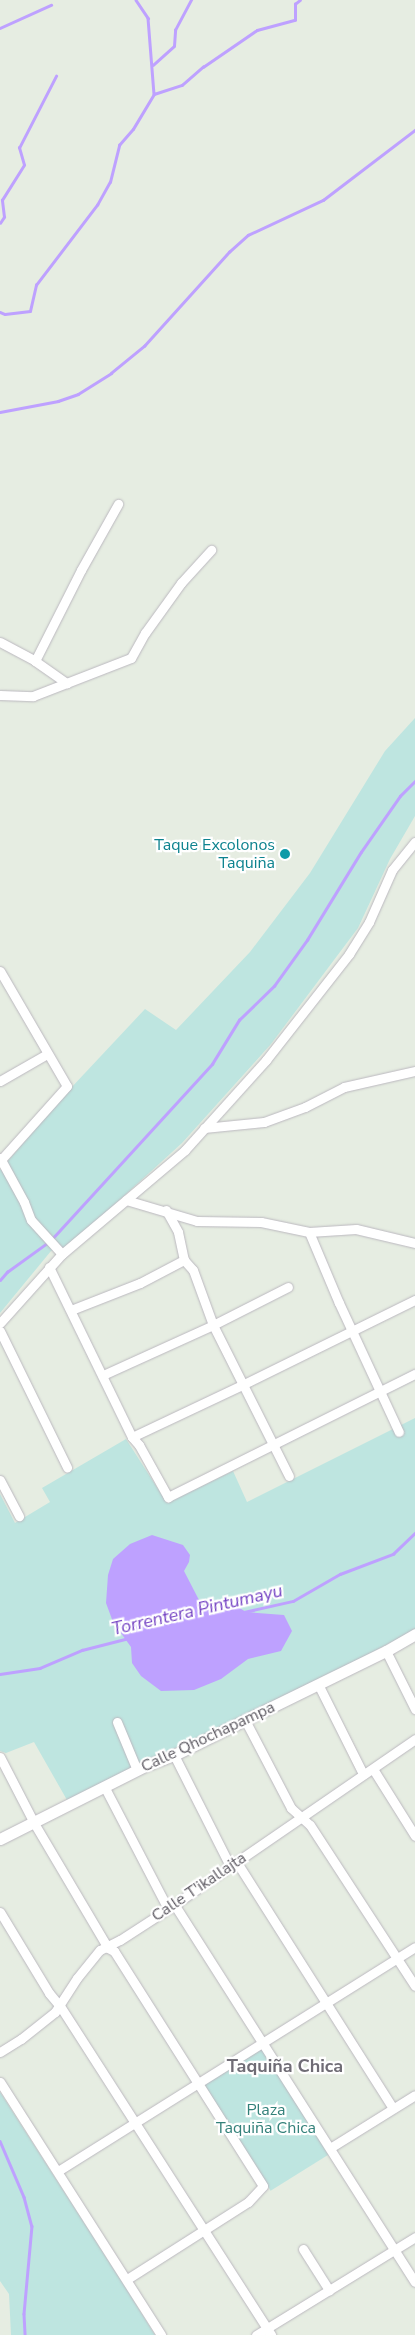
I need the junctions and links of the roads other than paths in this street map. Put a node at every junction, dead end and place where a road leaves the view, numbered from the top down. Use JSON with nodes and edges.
{"nodes":[{"id":1,"x":118,"y":504,"type":"dead end"},
{"id":2,"x":211,"y":550,"type":"dead end"},
{"id":3,"x":0,"y":642,"type":"edge"},
{"id":4,"x":35,"y":661,"type":"junction"},
{"id":5,"x":67,"y":683,"type":"junction"},
{"id":6,"x":0,"y":695,"type":"edge"},
{"id":7,"x":415,"y":842,"type":"edge"},
{"id":8,"x":0,"y":971,"type":"edge"},
{"id":9,"x":47,"y":1054,"type":"junction"},
{"id":10,"x":415,"y":1071,"type":"edge"},
{"id":11,"x":0,"y":1081,"type":"edge"},
{"id":12,"x":204,"y":1128,"type":"junction"},
{"id":13,"x":0,"y":1159,"type":"edge"},
{"id":14,"x":126,"y":1200,"type":"junction"},
{"id":15,"x":166,"y":1210,"type":"junction"},
{"id":16,"x":309,"y":1232,"type":"junction"},
{"id":17,"x":415,"y":1243,"type":"edge"},
{"id":18,"x":62,"y":1254,"type":"junction"},
{"id":19,"x":184,"y":1260,"type":"junction"},
{"id":20,"x":49,"y":1267,"type":"junction"},
{"id":21,"x":288,"y":1287,"type":"dead end"},
{"id":22,"x":415,"y":1300,"type":"edge"},
{"id":23,"x":71,"y":1310,"type":"junction"},
{"id":24,"x":0,"y":1323,"type":"edge"},
{"id":25,"x":213,"y":1325,"type":"junction"},
{"id":26,"x":0,"y":1331,"type":"edge"},
{"id":27,"x":353,"y":1332,"type":"junction"},
{"id":28,"x":415,"y":1374,"type":"edge"},
{"id":29,"x":103,"y":1375,"type":"junction"},
{"id":30,"x":242,"y":1386,"type":"junction"},
{"id":31,"x":380,"y":1392,"type":"junction"},
{"id":32,"x":399,"y":1432,"type":"dead end"},
{"id":33,"x":132,"y":1436,"type":"junction"},
{"id":34,"x":274,"y":1444,"type":"junction"},
{"id":35,"x":66,"y":1467,"type":"dead end"},
{"id":36,"x":289,"y":1476,"type":"dead end"},
{"id":37,"x":0,"y":1480,"type":"edge"},
{"id":38,"x":19,"y":1516,"type":"dead end"},
{"id":39,"x":415,"y":1634,"type":"edge"},
{"id":40,"x":386,"y":1651,"type":"junction"},
{"id":41,"x":318,"y":1684,"type":"junction"},
{"id":42,"x":415,"y":1709,"type":"edge"},
{"id":43,"x":245,"y":1720,"type":"junction"},
{"id":44,"x":117,"y":1722,"type":"dead end"},
{"id":45,"x":415,"y":1739,"type":"edge"},
{"id":46,"x":174,"y":1755,"type":"junction"},
{"id":47,"x":0,"y":1757,"type":"edge"},
{"id":48,"x":373,"y":1769,"type":"junction"},
{"id":49,"x":137,"y":1770,"type":"junction"},
{"id":50,"x":363,"y":1774,"type":"junction"},
{"id":51,"x":104,"y":1786,"type":"junction"},
{"id":52,"x":300,"y":1817,"type":"junction"},
{"id":53,"x":34,"y":1822,"type":"junction"},
{"id":54,"x":415,"y":1836,"type":"edge"},
{"id":55,"x":0,"y":1839,"type":"edge"},
{"id":56,"x":233,"y":1864,"type":"junction"},
{"id":57,"x":171,"y":1906,"type":"junction"},
{"id":58,"x":0,"y":1912,"type":"edge"},
{"id":59,"x":415,"y":1947,"type":"edge"},
{"id":60,"x":108,"y":1948,"type":"junction"},
{"id":61,"x":398,"y":1958,"type":"junction"},
{"id":62,"x":415,"y":1986,"type":"edge"},
{"id":63,"x":326,"y":2002,"type":"junction"},
{"id":64,"x":60,"y":2006,"type":"junction"},
{"id":65,"x":261,"y":2042,"type":"junction"},
{"id":66,"x":0,"y":2052,"type":"edge"},
{"id":67,"x":0,"y":2082,"type":"edge"},
{"id":68,"x":196,"y":2082,"type":"junction"},
{"id":69,"x":415,"y":2095,"type":"edge"},
{"id":70,"x":392,"y":2108,"type":"junction"},
{"id":71,"x":134,"y":2122,"type":"junction"},
{"id":72,"x":330,"y":2148,"type":"junction"},
{"id":73,"x":58,"y":2171,"type":"junction"},
{"id":74,"x":203,"y":2231,"type":"junction"},
{"id":75,"x":415,"y":2237,"type":"edge"},
{"id":76,"x":302,"y":2249,"type":"dead end"},
{"id":77,"x":395,"y":2250,"type":"junction"},
{"id":78,"x":126,"y":2279,"type":"junction"},
{"id":79,"x":415,"y":2282,"type":"edge"},
{"id":80,"x":329,"y":2290,"type":"junction"},
{"id":81,"x":269,"y":2332,"type":"edge"},
{"id":82,"x":161,"y":2335,"type":"edge"},
{"id":83,"x":256,"y":2335,"type":"edge"}],
"edges":[{"from":1,"to":4,"type":"street"},
{"from":2,"to":5,"type":"street"},
{"from":3,"to":4,"type":"street"},
{"from":4,"to":5,"type":"street"},
{"from":5,"to":6,"type":"street"},
{"from":7,"to":12,"type":"street"},
{"from":8,"to":9,"type":"street"},
{"from":9,"to":11,"type":"street"},
{"from":9,"to":13,"type":"street"},
{"from":10,"to":12,"type":"street"},
{"from":12,"to":14,"type":"street"},
{"from":13,"to":18,"type":"street"},
{"from":14,"to":15,"type":"street"},
{"from":14,"to":18,"type":"street"},
{"from":15,"to":16,"type":"street"},
{"from":15,"to":19,"type":"street"},
{"from":16,"to":17,"type":"street"},
{"from":16,"to":27,"type":"street"},
{"from":18,"to":20,"type":"street"},
{"from":19,"to":23,"type":"street"},
{"from":19,"to":25,"type":"street"},
{"from":20,"to":23,"type":"street"},
{"from":20,"to":24,"type":"street"},
{"from":21,"to":25,"type":"street"},
{"from":22,"to":27,"type":"street"},
{"from":23,"to":29,"type":"street"},
{"from":25,"to":29,"type":"street"},
{"from":25,"to":30,"type":"street"},
{"from":26,"to":35,"type":"street"},
{"from":27,"to":30,"type":"street"},
{"from":27,"to":31,"type":"street"},
{"from":28,"to":31,"type":"street"},
{"from":29,"to":33,"type":"street"},
{"from":30,"to":33,"type":"street"},
{"from":30,"to":34,"type":"street"},
{"from":31,"to":32,"type":"street"},
{"from":31,"to":34,"type":"street"},
{"from":33,"to":34,"type":"street"},
{"from":34,"to":36,"type":"street"},
{"from":37,"to":38,"type":"street"},
{"from":39,"to":40,"type":"street","name":"Calle Qhochapampa"},
{"from":40,"to":41,"type":"street","name":"Calle Qhochapampa"},
{"from":40,"to":42,"type":"street"},
{"from":41,"to":43,"type":"street","name":"Calle Qhochapampa"},
{"from":41,"to":50,"type":"street"},
{"from":43,"to":46,"type":"street","name":"Calle Qhochapampa"},
{"from":43,"to":52,"type":"street"},
{"from":44,"to":49,"type":"street"},
{"from":45,"to":48,"type":"street","name":"Calle T'ikallajta"},
{"from":46,"to":49,"type":"street","name":"Calle Qhochapampa"},
{"from":46,"to":56,"type":"street"},
{"from":47,"to":53,"type":"street"},
{"from":48,"to":50,"type":"street","name":"Calle T'ikallajta"},
{"from":48,"to":54,"type":"street"},
{"from":49,"to":51,"type":"street","name":"Calle Qhochapampa"},
{"from":50,"to":52,"type":"street","name":"Calle T'ikallajta"},
{"from":51,"to":53,"type":"street","name":"Calle Qhochapampa"},
{"from":51,"to":57,"type":"street"},
{"from":52,"to":56,"type":"street","name":"Calle T'ikallajta"},
{"from":52,"to":61,"type":"street"},
{"from":53,"to":55,"type":"street","name":"Calle Qhochapampa"},
{"from":53,"to":60,"type":"street"},
{"from":56,"to":57,"type":"street","name":"Calle T'ikallajta"},
{"from":56,"to":63,"type":"street"},
{"from":57,"to":60,"type":"street","name":"Calle T'ikallajta"},
{"from":57,"to":65,"type":"street"},
{"from":58,"to":64,"type":"street"},
{"from":59,"to":61,"type":"street"},
{"from":60,"to":64,"type":"street","name":"Calle T'ikallajta"},
{"from":60,"to":68,"type":"street"},
{"from":61,"to":62,"type":"street"},
{"from":61,"to":63,"type":"street"},
{"from":63,"to":65,"type":"street"},
{"from":63,"to":70,"type":"street"},
{"from":64,"to":66,"type":"street","name":"Calle T'ikallajta"},
{"from":64,"to":71,"type":"street"},
{"from":65,"to":68,"type":"street"},
{"from":65,"to":72,"type":"street"},
{"from":67,"to":73,"type":"street"},
{"from":68,"to":71,"type":"street"},
{"from":68,"to":74,"type":"street"},
{"from":69,"to":70,"type":"street"},
{"from":70,"to":72,"type":"street"},
{"from":71,"to":73,"type":"street"},
{"from":71,"to":74,"type":"street"},
{"from":72,"to":77,"type":"street"},
{"from":73,"to":78,"type":"street"},
{"from":74,"to":78,"type":"street"},
{"from":74,"to":81,"type":"street"},
{"from":75,"to":77,"type":"street"},
{"from":76,"to":80,"type":"street"},
{"from":77,"to":79,"type":"street"},
{"from":77,"to":80,"type":"street"},
{"from":78,"to":82,"type":"street"},
{"from":80,"to":81,"type":"street"},
{"from":81,"to":83,"type":"street"}]}
